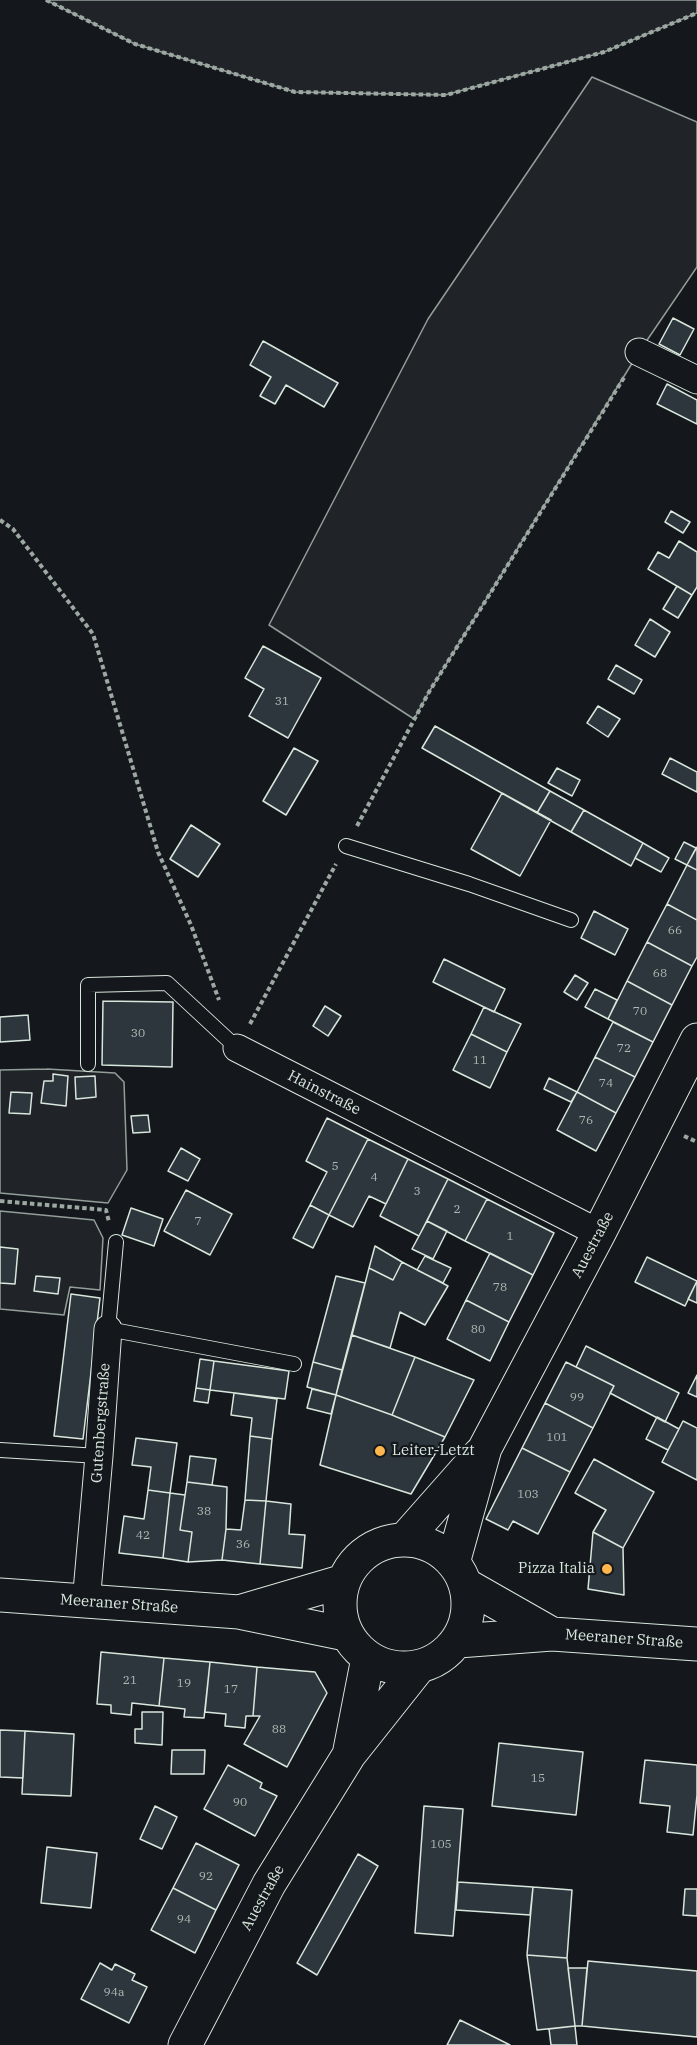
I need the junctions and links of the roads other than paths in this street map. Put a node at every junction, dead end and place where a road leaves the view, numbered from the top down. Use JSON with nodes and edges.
{"nodes":[{"id":1,"x":639,"y":352,"type":"road end"},
{"id":2,"x":697,"y":380,"type":"edge"},
{"id":3,"x":346,"y":846,"type":"road end"},
{"id":4,"x":571,"y":920,"type":"dead end"},
{"id":5,"x":697,"y":1040,"type":"edge"},
{"id":6,"x":237,"y":1048,"type":"joint"},
{"id":7,"x":88,"y":1064,"type":"dead end"},
{"id":8,"x":599,"y":1233,"type":"junction"},
{"id":9,"x":116,"y":1242,"type":"road end"},
{"id":10,"x":108,"y":1329,"type":"junction"},
{"id":11,"x":294,"y":1364,"type":"dead end"},
{"id":12,"x":485,"y":1448,"type":"junction"},
{"id":13,"x":0,"y":1450,"type":"edge"},
{"id":14,"x":99,"y":1456,"type":"junction"},
{"id":15,"x":404,"y":1540,"type":"junction"},
{"id":16,"x":460,"y":1574,"type":"junction"},
{"id":17,"x":344,"y":1581,"type":"junction"},
{"id":18,"x":0,"y":1595,"type":"edge"},
{"id":19,"x":86,"y":1603,"type":"junction"},
{"id":20,"x":239,"y":1612,"type":"junction"},
{"id":21,"x":346,"y":1634,"type":"junction"},
{"id":22,"x":552,"y":1634,"type":"junction"},
{"id":23,"x":458,"y":1641,"type":"junction"},
{"id":24,"x":697,"y":1644,"type":"edge"},
{"id":25,"x":368,"y":1658,"type":"junction"},
{"id":26,"x":418,"y":1668,"type":"junction"},
{"id":27,"x":349,"y":1755,"type":"junction"},
{"id":28,"x":185,"y":2045,"type":"edge"}],
"edges":[{"from":1,"to":2,"type":"street"},
{"from":3,"to":4,"type":"lane"},
{"from":5,"to":8,"type":"street","name":"Auestraße"},
{"from":6,"to":7,"type":"lane"},
{"from":6,"to":8,"type":"street","name":"Hainstraße"},
{"from":8,"to":12,"type":"street","name":"Auestraße"},
{"from":9,"to":10,"type":"lane","name":"Gutenbergstraße"},
{"from":10,"to":11,"type":"lane"},
{"from":10,"to":14,"type":"street","name":"Gutenbergstraße"},
{"from":12,"to":15,"type":"street","name":"Auestraße"},
{"from":12,"to":16,"type":"street","name":"Auestraße"},
{"from":13,"to":14,"type":"lane"},
{"from":14,"to":19,"type":"street","name":"Gutenbergstraße"},
{"from":15,"to":16,"type":"street"},
{"from":15,"to":17,"type":"street"},
{"from":16,"to":22,"type":"street","name":"Meeraner Straße"},
{"from":16,"to":23,"type":"street"},
{"from":17,"to":20,"type":"street","name":"Meeraner Straße"},
{"from":17,"to":21,"type":"street"},
{"from":18,"to":19,"type":"street","name":"Meeraner Straße"},
{"from":19,"to":20,"type":"street","name":"Meeraner Straße"},
{"from":20,"to":21,"type":"street","name":"Meeraner Straße"},
{"from":21,"to":25,"type":"street"},
{"from":22,"to":23,"type":"street","name":"Meeraner Straße"},
{"from":22,"to":24,"type":"street","name":"Meeraner Straße"},
{"from":23,"to":26,"type":"street"},
{"from":25,"to":26,"type":"street"},
{"from":25,"to":27,"type":"street","name":"Auestraße"},
{"from":26,"to":27,"type":"street","name":"Auestraße"},
{"from":27,"to":28,"type":"street","name":"Auestraße"}]}
